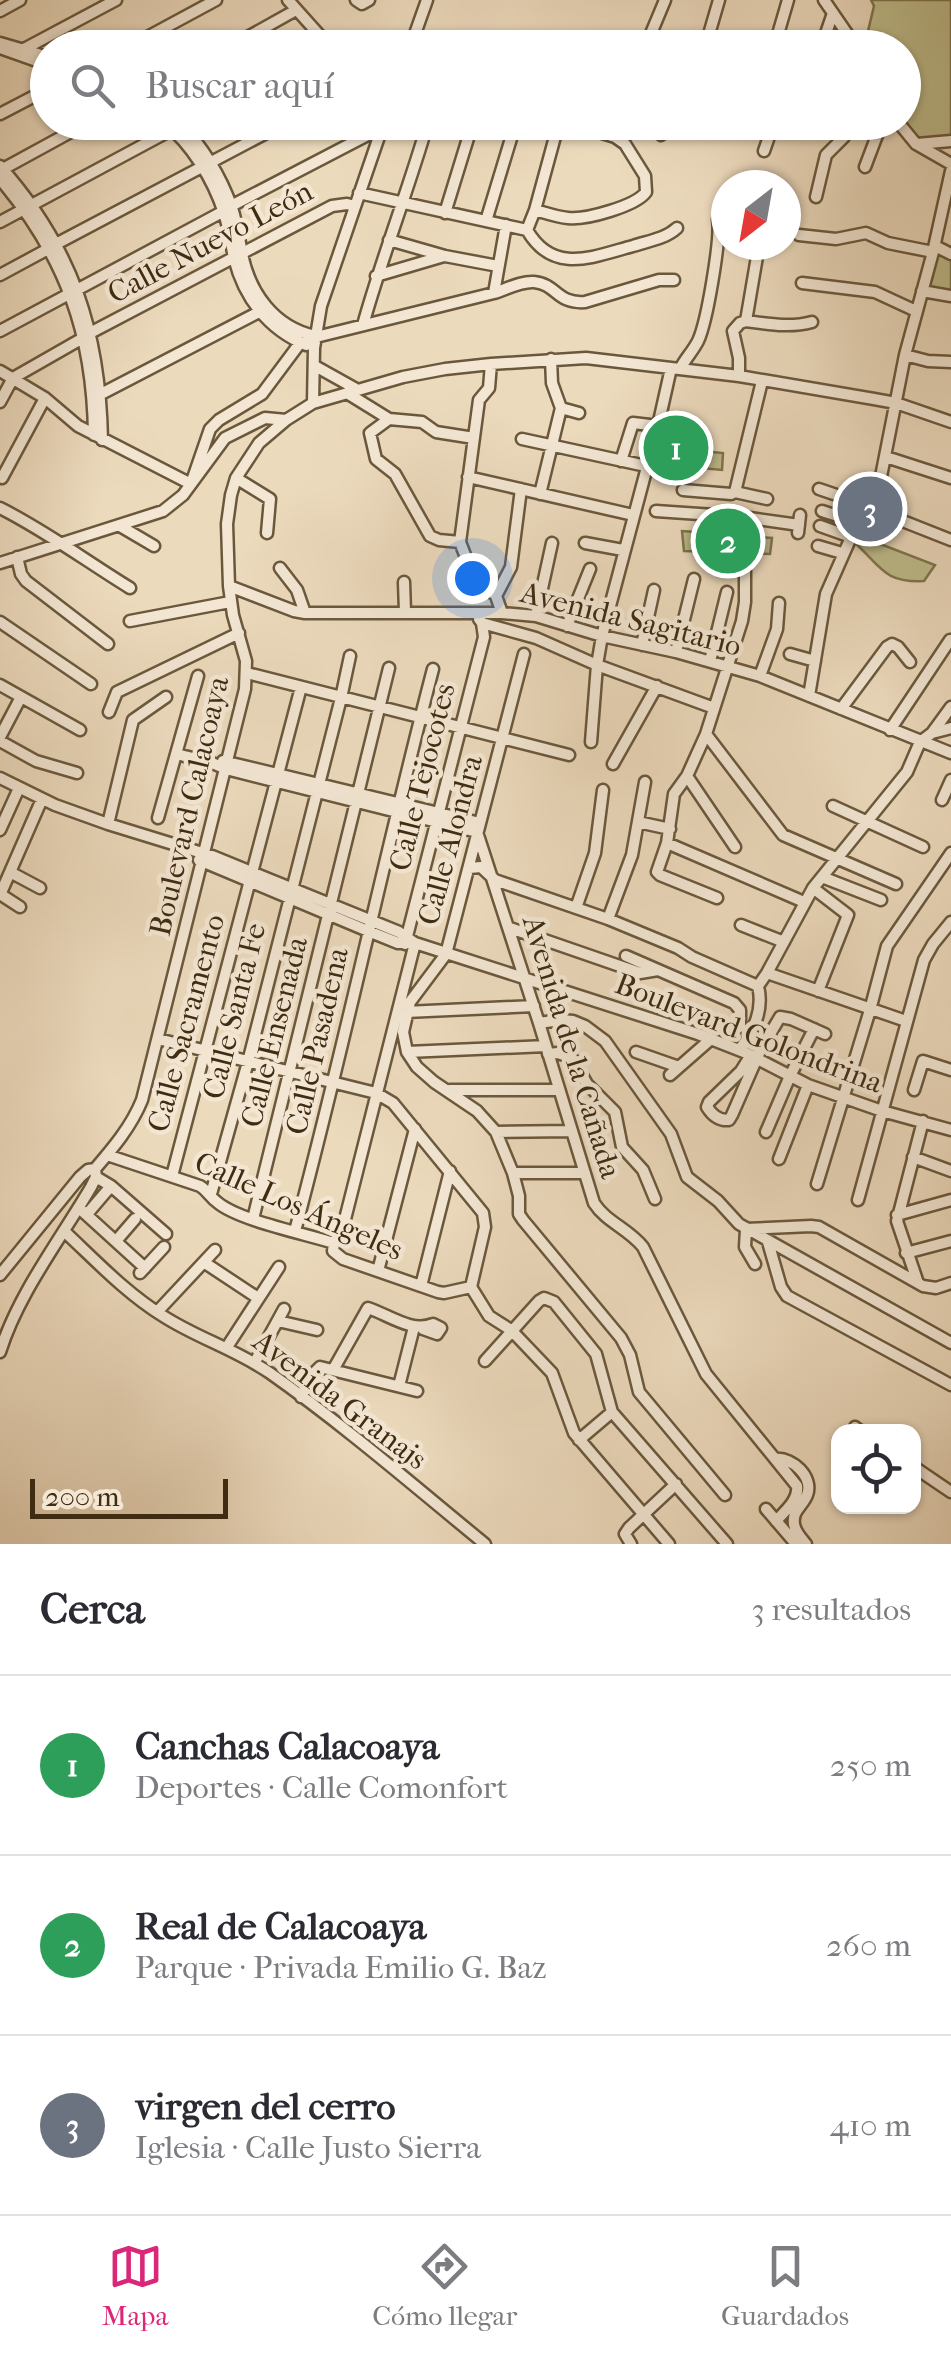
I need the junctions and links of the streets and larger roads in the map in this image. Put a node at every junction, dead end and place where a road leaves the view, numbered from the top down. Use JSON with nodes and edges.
{"nodes":[{"id":1,"x":20,"y":0,"type":"edge"},
{"id":2,"x":116,"y":0,"type":"edge"},
{"id":3,"x":216,"y":0,"type":"edge"},
{"id":4,"x":288,"y":0,"type":"edge"},
{"id":5,"x":356,"y":0,"type":"edge"},
{"id":6,"x":369,"y":0,"type":"edge"},
{"id":7,"x":427,"y":0,"type":"edge"},
{"id":8,"x":665,"y":0,"type":"edge"},
{"id":9,"x":719,"y":0,"type":"edge"},
{"id":10,"x":788,"y":0,"type":"edge"},
{"id":11,"x":824,"y":0,"type":"edge"},
{"id":12,"x":296,"y":10,"type":"junction"},
{"id":13,"x":0,"y":11,"type":"edge"},
{"id":14,"x":833,"y":13,"type":"junction"},
{"id":15,"x":60,"y":30,"type":"edge"},
{"id":16,"x":160,"y":30,"type":"edge"},
{"id":17,"x":260,"y":30,"type":"edge"},
{"id":18,"x":314,"y":30,"type":"edge"},
{"id":19,"x":416,"y":30,"type":"edge"},
{"id":20,"x":652,"y":30,"type":"edge"},
{"id":21,"x":710,"y":30,"type":"edge"},
{"id":22,"x":779,"y":30,"type":"edge"},
{"id":23,"x":827,"y":30,"type":"edge"},
{"id":24,"x":844,"y":30,"type":"edge"},
{"id":25,"x":0,"y":45,"type":"edge"},
{"id":26,"x":30,"y":46,"type":"edge"},
{"id":27,"x":24,"y":49,"type":"junction"},
{"id":28,"x":30,"y":51,"type":"edge"},
{"id":29,"x":30,"y":58,"type":"edge"},
{"id":30,"x":30,"y":98,"type":"edge"},
{"id":31,"x":0,"y":114,"type":"edge"},
{"id":32,"x":57,"y":140,"type":"edge"},
{"id":33,"x":148,"y":140,"type":"edge"},
{"id":34,"x":189,"y":140,"type":"edge"},
{"id":35,"x":254,"y":140,"type":"edge"},
{"id":36,"x":355,"y":140,"type":"edge"},
{"id":37,"x":378,"y":140,"type":"edge"},
{"id":38,"x":423,"y":140,"type":"edge"},
{"id":39,"x":467,"y":140,"type":"edge"},
{"id":40,"x":511,"y":140,"type":"edge"},
{"id":41,"x":554,"y":140,"type":"edge"},
{"id":42,"x":618,"y":140,"type":"edge"},
{"id":43,"x":768,"y":140,"type":"edge"},
{"id":44,"x":841,"y":140,"type":"edge"},
{"id":45,"x":875,"y":140,"type":"edge"},
{"id":46,"x":913,"y":140,"type":"edge"},
{"id":47,"x":951,"y":141,"type":"edge"},
{"id":48,"x":916,"y":144,"type":"junction"},
{"id":49,"x":764,"y":151,"type":"dead end"},
{"id":50,"x":207,"y":165,"type":"junction"},
{"id":51,"x":865,"y":167,"type":"dead end"},
{"id":52,"x":951,"y":168,"type":"edge"},
{"id":53,"x":1,"y":171,"type":"edge"},
{"id":54,"x":950,"y":181,"type":"edge"},
{"id":55,"x":360,"y":193,"type":"junction"},
{"id":56,"x":816,"y":197,"type":"dead end"},
{"id":57,"x":403,"y":204,"type":"junction"},
{"id":58,"x":355,"y":206,"type":"junction"},
{"id":59,"x":28,"y":207,"type":"junction"},
{"id":60,"x":228,"y":208,"type":"junction"},
{"id":61,"x":535,"y":210,"type":"junction"},
{"id":62,"x":446,"y":212,"type":"junction"},
{"id":63,"x":486,"y":221,"type":"junction"},
{"id":64,"x":0,"y":222,"type":"edge"},
{"id":65,"x":506,"y":225,"type":"junction"},
{"id":66,"x":677,"y":228,"type":"dead end"},
{"id":67,"x":526,"y":230,"type":"junction"},
{"id":68,"x":801,"y":234,"type":"edge"},
{"id":69,"x":389,"y":240,"type":"junction"},
{"id":70,"x":53,"y":246,"type":"junction"},
{"id":71,"x":934,"y":249,"type":"junction"},
{"id":72,"x":238,"y":254,"type":"junction"},
{"id":73,"x":951,"y":254,"type":"edge"},
{"id":74,"x":444,"y":256,"type":"junction"},
{"id":75,"x":716,"y":260,"type":"edge"},
{"id":76,"x":756,"y":260,"type":"edge"},
{"id":77,"x":498,"y":266,"type":"junction"},
{"id":78,"x":0,"y":275,"type":"edge"},
{"id":79,"x":376,"y":276,"type":"junction"},
{"id":80,"x":674,"y":280,"type":"dead end"},
{"id":81,"x":802,"y":283,"type":"dead end"},
{"id":82,"x":73,"y":290,"type":"junction"},
{"id":83,"x":922,"y":291,"type":"junction"},
{"id":84,"x":494,"y":293,"type":"junction"},
{"id":85,"x":951,"y":296,"type":"edge"},
{"id":86,"x":916,"y":310,"type":"junction"},
{"id":87,"x":259,"y":312,"type":"junction"},
{"id":88,"x":746,"y":321,"type":"junction"},
{"id":89,"x":812,"y":322,"type":"dead end"},
{"id":90,"x":362,"y":325,"type":"junction"},
{"id":91,"x":0,"y":330,"type":"edge"},
{"id":92,"x":87,"y":336,"type":"junction"},
{"id":93,"x":315,"y":342,"type":"junction"},
{"id":94,"x":300,"y":343,"type":"junction"},
{"id":95,"x":905,"y":355,"type":"junction"},
{"id":96,"x":552,"y":359,"type":"junction"},
{"id":97,"x":951,"y":362,"type":"edge"},
{"id":98,"x":491,"y":364,"type":"junction"},
{"id":99,"x":315,"y":366,"type":"junction"},
{"id":100,"x":676,"y":368,"type":"junction"},
{"id":101,"x":0,"y":371,"type":"edge"},
{"id":102,"x":740,"y":376,"type":"junction"},
{"id":103,"x":13,"y":378,"type":"junction"},
{"id":104,"x":762,"y":381,"type":"junction"},
{"id":105,"x":352,"y":391,"type":"junction"},
{"id":106,"x":101,"y":394,"type":"junction"},
{"id":107,"x":46,"y":398,"type":"junction"},
{"id":108,"x":0,"y":402,"type":"edge"},
{"id":109,"x":312,"y":403,"type":"junction"},
{"id":110,"x":896,"y":404,"type":"junction"},
{"id":111,"x":561,"y":408,"type":"junction"},
{"id":112,"x":579,"y":412,"type":"dead end"},
{"id":113,"x":286,"y":420,"type":"junction"},
{"id":114,"x":389,"y":420,"type":"junction"},
{"id":115,"x":951,"y":422,"type":"edge"},
{"id":116,"x":658,"y":426,"type":"junction"},
{"id":117,"x":98,"y":438,"type":"junction"},
{"id":118,"x":474,"y":438,"type":"junction"},
{"id":119,"x":522,"y":438,"type":"dead end"},
{"id":120,"x":551,"y":444,"type":"junction"},
{"id":121,"x":886,"y":456,"type":"junction"},
{"id":122,"x":621,"y":461,"type":"junction"},
{"id":123,"x":646,"y":466,"type":"junction"},
{"id":124,"x":468,"y":477,"type":"junction"},
{"id":125,"x":2,"y":478,"type":"edge"},
{"id":126,"x":236,"y":478,"type":"junction"},
{"id":127,"x":951,"y":478,"type":"edge"},
{"id":128,"x":191,"y":484,"type":"junction"},
{"id":129,"x":819,"y":488,"type":"dead end"},
{"id":130,"x":521,"y":489,"type":"junction"},
{"id":131,"x":683,"y":490,"type":"dead end"},
{"id":132,"x":735,"y":493,"type":"junction"},
{"id":133,"x":540,"y":494,"type":"junction"},
{"id":134,"x":767,"y":499,"type":"dead end"},
{"id":135,"x":870,"y":504,"type":"junction"},
{"id":136,"x":0,"y":508,"type":"edge"},
{"id":137,"x":656,"y":511,"type":"dead end"},
{"id":138,"x":822,"y":511,"type":"dead end"},
{"id":139,"x":885,"y":514,"type":"dead end"},
{"id":140,"x":632,"y":515,"type":"junction"},
{"id":141,"x":726,"y":516,"type":"junction"},
{"id":142,"x":742,"y":517,"type":"junction"},
{"id":143,"x":799,"y":524,"type":"dead end"},
{"id":144,"x":120,"y":526,"type":"junction"},
{"id":145,"x":820,"y":526,"type":"dead end"},
{"id":146,"x":854,"y":529,"type":"junction"},
{"id":147,"x":267,"y":533,"type":"dead end"},
{"id":148,"x":951,"y":540,"type":"edge"},
{"id":149,"x":460,"y":542,"type":"junction"},
{"id":150,"x":586,"y":542,"type":"dead end"},
{"id":151,"x":552,"y":543,"type":"dead end"},
{"id":152,"x":59,"y":544,"type":"junction"},
{"id":153,"x":154,"y":546,"type":"dead end"},
{"id":154,"x":818,"y":546,"type":"dead end"},
{"id":155,"x":623,"y":550,"type":"junction"},
{"id":156,"x":842,"y":553,"type":"junction"},
{"id":157,"x":17,"y":558,"type":"junction"},
{"id":158,"x":0,"y":563,"type":"edge"},
{"id":159,"x":280,"y":568,"type":"dead end"},
{"id":160,"x":590,"y":569,"type":"dead end"},
{"id":161,"x":745,"y":571,"type":"dead end"},
{"id":162,"x":694,"y":578,"type":"dead end"},
{"id":163,"x":404,"y":582,"type":"dead end"},
{"id":164,"x":229,"y":586,"type":"junction"},
{"id":165,"x":130,"y":588,"type":"dead end"},
{"id":166,"x":654,"y":590,"type":"dead end"},
{"id":167,"x":727,"y":592,"type":"dead end"},
{"id":168,"x":496,"y":596,"type":"junction"},
{"id":169,"x":230,"y":602,"type":"junction"},
{"id":170,"x":779,"y":603,"type":"dead end"},
{"id":171,"x":404,"y":612,"type":"junction"},
{"id":172,"x":305,"y":613,"type":"junction"},
{"id":173,"x":502,"y":613,"type":"junction"},
{"id":174,"x":536,"y":616,"type":"junction"},
{"id":175,"x":478,"y":618,"type":"junction"},
{"id":176,"x":130,"y":621,"type":"dead end"},
{"id":177,"x":0,"y":622,"type":"edge"},
{"id":178,"x":568,"y":626,"type":"junction"},
{"id":179,"x":239,"y":634,"type":"junction"},
{"id":180,"x":602,"y":636,"type":"junction"},
{"id":181,"x":950,"y":640,"type":"edge"},
{"id":182,"x":108,"y":644,"type":"dead end"},
{"id":183,"x":642,"y":645,"type":"junction"},
{"id":184,"x":676,"y":652,"type":"junction"},
{"id":185,"x":524,"y":654,"type":"dead end"},
{"id":186,"x":790,"y":654,"type":"dead end"},
{"id":187,"x":350,"y":656,"type":"dead end"},
{"id":188,"x":710,"y":661,"type":"junction"},
{"id":189,"x":815,"y":661,"type":"junction"},
{"id":190,"x":910,"y":662,"type":"dead end"},
{"id":191,"x":596,"y":665,"type":"junction"},
{"id":192,"x":728,"y":666,"type":"junction"},
{"id":193,"x":389,"y":668,"type":"dead end"},
{"id":194,"x":433,"y":669,"type":"dead end"},
{"id":195,"x":248,"y":674,"type":"junction"},
{"id":196,"x":198,"y":676,"type":"dead end"},
{"id":197,"x":760,"y":676,"type":"junction"},
{"id":198,"x":91,"y":684,"type":"dead end"},
{"id":199,"x":0,"y":685,"type":"edge"},
{"id":200,"x":657,"y":686,"type":"junction"},
{"id":201,"x":301,"y":687,"type":"junction"},
{"id":202,"x":809,"y":696,"type":"junction"},
{"id":203,"x":21,"y":697,"type":"junction"},
{"id":204,"x":166,"y":697,"type":"dead end"},
{"id":205,"x":341,"y":698,"type":"junction"},
{"id":206,"x":951,"y":707,"type":"edge"},
{"id":207,"x":380,"y":708,"type":"junction"},
{"id":208,"x":714,"y":708,"type":"junction"},
{"id":209,"x":841,"y":709,"type":"junction"},
{"id":210,"x":109,"y":712,"type":"dead end"},
{"id":211,"x":420,"y":718,"type":"junction"},
{"id":212,"x":460,"y":728,"type":"junction"},
{"id":213,"x":951,"y":728,"type":"edge"},
{"id":214,"x":80,"y":730,"type":"dead end"},
{"id":215,"x":890,"y":730,"type":"junction"},
{"id":216,"x":932,"y":733,"type":"junction"},
{"id":217,"x":706,"y":734,"type":"junction"},
{"id":218,"x":0,"y":738,"type":"edge"},
{"id":219,"x":502,"y":739,"type":"junction"},
{"id":220,"x":591,"y":742,"type":"dead end"},
{"id":221,"x":920,"y":742,"type":"junction"},
{"id":222,"x":951,"y":753,"type":"edge"},
{"id":223,"x":176,"y":754,"type":"junction"},
{"id":224,"x":569,"y":755,"type":"dead end"},
{"id":225,"x":227,"y":764,"type":"junction"},
{"id":226,"x":613,"y":764,"type":"dead end"},
{"id":227,"x":77,"y":773,"type":"dead end"},
{"id":228,"x":686,"y":776,"type":"junction"},
{"id":229,"x":277,"y":777,"type":"junction"},
{"id":230,"x":0,"y":778,"type":"edge"},
{"id":231,"x":951,"y":780,"type":"edge"},
{"id":232,"x":645,"y":782,"type":"dead end"},
{"id":233,"x":19,"y":788,"type":"junction"},
{"id":234,"x":318,"y":788,"type":"junction"},
{"id":235,"x":603,"y":790,"type":"dead end"},
{"id":236,"x":357,"y":797,"type":"junction"},
{"id":237,"x":42,"y":799,"type":"junction"},
{"id":238,"x":942,"y":800,"type":"dead end"},
{"id":239,"x":833,"y":806,"type":"dead end"},
{"id":240,"x":397,"y":807,"type":"junction"},
{"id":241,"x":436,"y":817,"type":"junction"},
{"id":242,"x":158,"y":818,"type":"dead end"},
{"id":243,"x":866,"y":821,"type":"junction"},
{"id":244,"x":638,"y":822,"type":"junction"},
{"id":245,"x":108,"y":824,"type":"junction"},
{"id":246,"x":478,"y":828,"type":"junction"},
{"id":247,"x":670,"y":829,"type":"junction"},
{"id":248,"x":0,"y":830,"type":"edge"},
{"id":249,"x":667,"y":843,"type":"junction"},
{"id":250,"x":736,"y":846,"type":"dead end"},
{"id":251,"x":923,"y":846,"type":"dead end"},
{"id":252,"x":951,"y":852,"type":"edge"},
{"id":253,"x":199,"y":856,"type":"junction"},
{"id":254,"x":836,"y":858,"type":"junction"},
{"id":255,"x":469,"y":868,"type":"junction"},
{"id":256,"x":10,"y":872,"type":"junction"},
{"id":257,"x":250,"y":877,"type":"junction"},
{"id":258,"x":822,"y":877,"type":"junction"},
{"id":259,"x":495,"y":880,"type":"junction"},
{"id":260,"x":896,"y":884,"type":"dead end"},
{"id":261,"x":40,"y":888,"type":"dead end"},
{"id":262,"x":813,"y":888,"type":"junction"},
{"id":263,"x":290,"y":893,"type":"junction"},
{"id":264,"x":0,"y":895,"type":"edge"},
{"id":265,"x":717,"y":898,"type":"dead end"},
{"id":266,"x":881,"y":900,"type":"dead end"},
{"id":267,"x":804,"y":902,"type":"junction"},
{"id":268,"x":20,"y":907,"type":"dead end"},
{"id":269,"x":576,"y":908,"type":"junction"},
{"id":270,"x":330,"y":910,"type":"junction"},
{"id":271,"x":608,"y":920,"type":"junction"},
{"id":272,"x":951,"y":922,"type":"edge"},
{"id":273,"x":741,"y":924,"type":"dead end"},
{"id":274,"x":369,"y":926,"type":"junction"},
{"id":275,"x":510,"y":928,"type":"junction"},
{"id":276,"x":409,"y":941,"type":"junction"},
{"id":277,"x":784,"y":942,"type":"junction"},
{"id":278,"x":446,"y":954,"type":"junction"},
{"id":279,"x":626,"y":956,"type":"dead end"},
{"id":280,"x":658,"y":970,"type":"junction"},
{"id":281,"x":524,"y":977,"type":"junction"},
{"id":282,"x":762,"y":980,"type":"junction"},
{"id":283,"x":818,"y":991,"type":"junction"},
{"id":284,"x":534,"y":1006,"type":"junction"},
{"id":285,"x":870,"y":1010,"type":"junction"},
{"id":286,"x":406,"y":1012,"type":"junction"},
{"id":287,"x":906,"y":1021,"type":"junction"},
{"id":288,"x":540,"y":1022,"type":"junction"},
{"id":289,"x":740,"y":1027,"type":"dead end"},
{"id":290,"x":698,"y":1034,"type":"junction"},
{"id":291,"x":158,"y":1039,"type":"junction"},
{"id":292,"x":711,"y":1039,"type":"junction"},
{"id":293,"x":547,"y":1050,"type":"junction"},
{"id":294,"x":740,"y":1050,"type":"junction"},
{"id":295,"x":205,"y":1051,"type":"junction"},
{"id":296,"x":407,"y":1052,"type":"junction"},
{"id":297,"x":636,"y":1052,"type":"dead end"},
{"id":298,"x":695,"y":1053,"type":"junction"},
{"id":299,"x":754,"y":1057,"type":"junction"},
{"id":300,"x":248,"y":1062,"type":"junction"},
{"id":301,"x":951,"y":1070,"type":"edge"},
{"id":302,"x":291,"y":1072,"type":"junction"},
{"id":303,"x":790,"y":1076,"type":"junction"},
{"id":304,"x":334,"y":1083,"type":"junction"},
{"id":305,"x":808,"y":1085,"type":"junction"},
{"id":306,"x":449,"y":1090,"type":"junction"},
{"id":307,"x":560,"y":1090,"type":"junction"},
{"id":308,"x":914,"y":1090,"type":"dead end"},
{"id":309,"x":376,"y":1093,"type":"junction"},
{"id":310,"x":842,"y":1098,"type":"junction"},
{"id":311,"x":882,"y":1111,"type":"junction"},
{"id":312,"x":923,"y":1121,"type":"junction"},
{"id":313,"x":415,"y":1129,"type":"junction"},
{"id":314,"x":951,"y":1130,"type":"edge"},
{"id":315,"x":572,"y":1131,"type":"junction"},
{"id":316,"x":496,"y":1132,"type":"junction"},
{"id":317,"x":766,"y":1132,"type":"dead end"},
{"id":318,"x":107,"y":1155,"type":"junction"},
{"id":319,"x":912,"y":1157,"type":"junction"},
{"id":320,"x":780,"y":1159,"type":"dead end"},
{"id":321,"x":450,"y":1171,"type":"junction"},
{"id":322,"x":951,"y":1171,"type":"edge"},
{"id":323,"x":96,"y":1173,"type":"junction"},
{"id":324,"x":513,"y":1173,"type":"junction"},
{"id":325,"x":585,"y":1173,"type":"junction"},
{"id":326,"x":172,"y":1176,"type":"junction"},
{"id":327,"x":818,"y":1184,"type":"dead end"},
{"id":328,"x":110,"y":1186,"type":"junction"},
{"id":329,"x":211,"y":1194,"type":"junction"},
{"id":330,"x":655,"y":1200,"type":"dead end"},
{"id":331,"x":858,"y":1200,"type":"dead end"},
{"id":332,"x":951,"y":1200,"type":"edge"},
{"id":333,"x":83,"y":1210,"type":"junction"},
{"id":334,"x":898,"y":1215,"type":"junction"},
{"id":335,"x":135,"y":1219,"type":"dead end"},
{"id":336,"x":253,"y":1219,"type":"junction"},
{"id":337,"x":746,"y":1229,"type":"junction"},
{"id":338,"x":295,"y":1231,"type":"junction"},
{"id":339,"x":65,"y":1232,"type":"junction"},
{"id":340,"x":166,"y":1234,"type":"dead end"},
{"id":341,"x":951,"y":1241,"type":"edge"},
{"id":342,"x":116,"y":1242,"type":"junction"},
{"id":343,"x":768,"y":1242,"type":"junction"},
{"id":344,"x":334,"y":1243,"type":"junction"},
{"id":345,"x":164,"y":1248,"type":"dead end"},
{"id":346,"x":215,"y":1250,"type":"dead end"},
{"id":347,"x":906,"y":1254,"type":"junction"},
{"id":348,"x":205,"y":1263,"type":"junction"},
{"id":349,"x":755,"y":1264,"type":"dead end"},
{"id":350,"x":280,"y":1268,"type":"dead end"},
{"id":351,"x":378,"y":1271,"type":"junction"},
{"id":352,"x":0,"y":1274,"type":"edge"},
{"id":353,"x":918,"y":1283,"type":"junction"},
{"id":354,"x":951,"y":1283,"type":"edge"},
{"id":355,"x":421,"y":1286,"type":"junction"},
{"id":356,"x":471,"y":1287,"type":"junction"},
{"id":357,"x":936,"y":1288,"type":"junction"},
{"id":358,"x":951,"y":1294,"type":"edge"},
{"id":359,"x":258,"y":1298,"type":"junction"},
{"id":360,"x":284,"y":1309,"type":"dead end"},
{"id":361,"x":157,"y":1312,"type":"junction"},
{"id":362,"x":278,"y":1320,"type":"junction"},
{"id":363,"x":317,"y":1330,"type":"dead end"},
{"id":364,"x":511,"y":1330,"type":"junction"},
{"id":365,"x":951,"y":1343,"type":"edge"},
{"id":366,"x":227,"y":1346,"type":"junction"},
{"id":367,"x":0,"y":1352,"type":"edge"},
{"id":368,"x":254,"y":1362,"type":"junction"},
{"id":369,"x":484,"y":1362,"type":"dead end"},
{"id":370,"x":332,"y":1370,"type":"junction"},
{"id":371,"x":951,"y":1385,"type":"edge"},
{"id":372,"x":399,"y":1386,"type":"junction"},
{"id":373,"x":417,"y":1391,"type":"dead end"},
{"id":374,"x":301,"y":1397,"type":"junction"},
{"id":375,"x":612,"y":1412,"type":"junction"},
{"id":376,"x":579,"y":1440,"type":"junction"},
{"id":377,"x":921,"y":1472,"type":"edge"},
{"id":378,"x":676,"y":1484,"type":"junction"},
{"id":379,"x":951,"y":1492,"type":"edge"},
{"id":380,"x":725,"y":1496,"type":"dead end"},
{"id":381,"x":796,"y":1504,"type":"junction"},
{"id":382,"x":766,"y":1509,"type":"dead end"},
{"id":383,"x":644,"y":1513,"type":"junction"},
{"id":384,"x":776,"y":1522,"type":"junction"},
{"id":385,"x":628,"y":1539,"type":"edge"},
{"id":386,"x":485,"y":1544,"type":"edge"},
{"id":387,"x":669,"y":1544,"type":"edge"},
{"id":388,"x":727,"y":1544,"type":"edge"},
{"id":389,"x":796,"y":1544,"type":"edge"},
{"id":390,"x":806,"y":1544,"type":"edge"}],
"edges":[{"from":1,"to":13,"type":"street"},
{"from":2,"to":15,"type":"street"},
{"from":3,"to":16,"type":"street"},
{"from":4,"to":12,"type":"street"},
{"from":5,"to":6,"type":"street"},
{"from":7,"to":19,"type":"street"},
{"from":8,"to":20,"type":"street"},
{"from":9,"to":21,"type":"street"},
{"from":10,"to":22,"type":"street"},
{"from":11,"to":14,"type":"street"},
{"from":12,"to":17,"type":"street"},
{"from":12,"to":18,"type":"street"},
{"from":14,"to":23,"type":"street"},
{"from":14,"to":24,"type":"street"},
{"from":25,"to":27,"type":"street"},
{"from":25,"to":29,"type":"street"},
{"from":26,"to":27,"type":"street"},
{"from":27,"to":28,"type":"street"},
{"from":30,"to":31,"type":"street"},
{"from":32,"to":53,"type":"street"},
{"from":33,"to":59,"type":"street"},
{"from":34,"to":50,"type":"street"},
{"from":35,"to":50,"type":"street"},
{"from":36,"to":60,"type":"street"},
{"from":37,"to":55,"type":"street"},
{"from":38,"to":57,"type":"street"},
{"from":39,"to":62,"type":"street"},
{"from":40,"to":63,"type":"street"},
{"from":41,"to":61,"type":"street"},
{"from":42,"to":61,"type":"street"},
{"from":43,"to":49,"type":"street"},
{"from":44,"to":56,"type":"street"},
{"from":45,"to":51,"type":"street"},
{"from":46,"to":48,"type":"street"},
{"from":47,"to":48,"type":"street"},
{"from":48,"to":52,"type":"street"},
{"from":50,"to":60,"type":"street"},
{"from":50,"to":70,"type":"street"},
{"from":52,"to":54,"type":"street"},
{"from":53,"to":59,"type":"street"},
{"from":54,"to":71,"type":"street"},
{"from":55,"to":57,"type":"street"},
{"from":55,"to":58,"type":"street"},
{"from":57,"to":62,"type":"street"},
{"from":57,"to":69,"type":"street"},
{"from":58,"to":72,"type":"street","name":"Calle Nuevo León"},
{"from":58,"to":93,"type":"street"},
{"from":59,"to":64,"type":"street"},
{"from":59,"to":70,"type":"street"},
{"from":60,"to":72,"type":"street"},
{"from":60,"to":82,"type":"street"},
{"from":61,"to":67,"type":"street"},
{"from":62,"to":63,"type":"street"},
{"from":63,"to":65,"type":"street"},
{"from":65,"to":67,"type":"street"},
{"from":65,"to":77,"type":"street"},
{"from":66,"to":67,"type":"street"},
{"from":68,"to":71,"type":"street"},
{"from":69,"to":74,"type":"street"},
{"from":69,"to":79,"type":"street"},
{"from":70,"to":78,"type":"street"},
{"from":70,"to":82,"type":"street"},
{"from":71,"to":73,"type":"street"},
{"from":71,"to":83,"type":"street"},
{"from":72,"to":87,"type":"street"},
{"from":72,"to":92,"type":"street","name":"Calle Nuevo León"},
{"from":72,"to":93,"type":"street"},
{"from":74,"to":77,"type":"street"},
{"from":74,"to":79,"type":"street"},
{"from":75,"to":100,"type":"street"},
{"from":76,"to":88,"type":"street"},
{"from":77,"to":84,"type":"street"},
{"from":79,"to":90,"type":"street"},
{"from":80,"to":84,"type":"street"},
{"from":81,"to":86,"type":"street"},
{"from":82,"to":91,"type":"street"},
{"from":82,"to":92,"type":"street"},
{"from":83,"to":85,"type":"street"},
{"from":83,"to":86,"type":"street"},
{"from":84,"to":90,"type":"street"},
{"from":86,"to":95,"type":"street"},
{"from":87,"to":94,"type":"street"},
{"from":87,"to":106,"type":"street"},
{"from":88,"to":89,"type":"street"},
{"from":88,"to":102,"type":"street"},
{"from":90,"to":93,"type":"street"},
{"from":92,"to":103,"type":"street","name":"Calle Nuevo León"},
{"from":92,"to":106,"type":"street"},
{"from":92,"to":117,"type":"street"},
{"from":93,"to":94,"type":"street"},
{"from":93,"to":99,"type":"street"},
{"from":94,"to":128,"type":"street"},
{"from":95,"to":97,"type":"street"},
{"from":95,"to":110,"type":"street"},
{"from":96,"to":98,"type":"street","name":"Boulevard Calacoaya"},
{"from":96,"to":100,"type":"street","name":"Boulevard Calacoaya"},
{"from":96,"to":111,"type":"street"},
{"from":98,"to":105,"type":"street","name":"Boulevard Calacoaya"},
{"from":98,"to":118,"type":"street"},
{"from":99,"to":105,"type":"street"},
{"from":99,"to":109,"type":"street"},
{"from":100,"to":102,"type":"street","name":"Boulevard Calacoaya"},
{"from":100,"to":116,"type":"street"},
{"from":101,"to":103,"type":"street"},
{"from":102,"to":104,"type":"street","name":"Boulevard Calacoaya"},
{"from":103,"to":107,"type":"street"},
{"from":103,"to":108,"type":"street"},
{"from":104,"to":110,"type":"street","name":"Boulevard Calacoaya"},
{"from":104,"to":132,"type":"street"},
{"from":105,"to":109,"type":"street","name":"Boulevard Calacoaya"},
{"from":105,"to":114,"type":"street"},
{"from":106,"to":117,"type":"street"},
{"from":107,"to":117,"type":"street"},
{"from":107,"to":125,"type":"street"},
{"from":109,"to":113,"type":"street","name":"Boulevard Calacoaya"},
{"from":110,"to":115,"type":"street","name":"Boulevard Calacoaya"},
{"from":110,"to":121,"type":"street"},
{"from":111,"to":112,"type":"street"},
{"from":111,"to":120,"type":"street"},
{"from":113,"to":126,"type":"street","name":"Boulevard Calacoaya"},
{"from":113,"to":128,"type":"street"},
{"from":114,"to":118,"type":"street"},
{"from":114,"to":149,"type":"street"},
{"from":116,"to":122,"type":"street"},
{"from":116,"to":123,"type":"street"},
{"from":117,"to":128,"type":"street"},
{"from":118,"to":124,"type":"street"},
{"from":119,"to":120,"type":"street"},
{"from":120,"to":122,"type":"street"},
{"from":120,"to":133,"type":"street"},
{"from":121,"to":127,"type":"street"},
{"from":121,"to":135,"type":"street"},
{"from":122,"to":123,"type":"street"},
{"from":123,"to":140,"type":"street"},
{"from":124,"to":130,"type":"street"},
{"from":124,"to":149,"type":"street"},
{"from":126,"to":147,"type":"street"},
{"from":126,"to":164,"type":"street","name":"Boulevard Calacoaya"},
{"from":128,"to":144,"type":"street"},
{"from":129,"to":135,"type":"street"},
{"from":130,"to":133,"type":"street"},
{"from":130,"to":168,"type":"street"},
{"from":131,"to":132,"type":"street"},
{"from":132,"to":134,"type":"street"},
{"from":132,"to":141,"type":"street"},
{"from":132,"to":142,"type":"street"},
{"from":133,"to":140,"type":"street"},
{"from":135,"to":146,"type":"street"},
{"from":136,"to":152,"type":"street"},
{"from":137,"to":141,"type":"street"},
{"from":138,"to":146,"type":"street"},
{"from":139,"to":148,"type":"street"},
{"from":140,"to":155,"type":"street"},
{"from":141,"to":142,"type":"street"},
{"from":142,"to":143,"type":"street"},
{"from":144,"to":152,"type":"street"},
{"from":144,"to":153,"type":"street"},
{"from":145,"to":146,"type":"street"},
{"from":146,"to":156,"type":"street"},
{"from":149,"to":168,"type":"street"},
{"from":150,"to":155,"type":"street"},
{"from":151,"to":174,"type":"street"},
{"from":152,"to":157,"type":"street"},
{"from":152,"to":165,"type":"street"},
{"from":154,"to":156,"type":"street"},
{"from":155,"to":180,"type":"street"},
{"from":156,"to":189,"type":"street"},
{"from":157,"to":158,"type":"street"},
{"from":157,"to":182,"type":"street"},
{"from":159,"to":172,"type":"street"},
{"from":160,"to":178,"type":"street"},
{"from":161,"to":192,"type":"street"},
{"from":162,"to":184,"type":"street"},
{"from":163,"to":171,"type":"street"},
{"from":164,"to":169,"type":"street","name":"Boulevard Calacoaya"},
{"from":164,"to":172,"type":"street","name":"Avenida Sagitario"},
{"from":166,"to":183,"type":"street"},
{"from":167,"to":188,"type":"street"},
{"from":168,"to":173,"type":"street"},
{"from":169,"to":176,"type":"street"},
{"from":169,"to":179,"type":"street","name":"Boulevard Calacoaya"},
{"from":170,"to":197,"type":"street"},
{"from":171,"to":172,"type":"street","name":"Avenida Sagitario"},
{"from":171,"to":175,"type":"street","name":"Avenida Sagitario"},
{"from":173,"to":174,"type":"street","name":"Avenida Sagitario"},
{"from":173,"to":175,"type":"street","name":"Avenida Sagitario"},
{"from":174,"to":178,"type":"street","name":"Avenida Sagitario"},
{"from":175,"to":191,"type":"street"},
{"from":175,"to":212,"type":"street","name":"Calle Tejocotes"},
{"from":177,"to":198,"type":"street"},
{"from":178,"to":180,"type":"street","name":"Avenida Sagitario"},
{"from":179,"to":195,"type":"street","name":"Boulevard Calacoaya"},
{"from":179,"to":210,"type":"street"},
{"from":180,"to":183,"type":"street","name":"Avenida Sagitario"},
{"from":180,"to":191,"type":"street"},
{"from":181,"to":215,"type":"street"},
{"from":183,"to":184,"type":"street","name":"Avenida Sagitario"},
{"from":184,"to":188,"type":"street","name":"Avenida Sagitario"},
{"from":185,"to":219,"type":"street","name":"Calle Alondra"},
{"from":186,"to":189,"type":"street"},
{"from":187,"to":205,"type":"street","name":"Calle Santa Fe"},
{"from":188,"to":192,"type":"street","name":"Avenida Sagitario"},
{"from":189,"to":202,"type":"street"},
{"from":190,"to":209,"type":"street"},
{"from":191,"to":200,"type":"street"},
{"from":191,"to":220,"type":"street"},
{"from":192,"to":197,"type":"street","name":"Avenida Sagitario"},
{"from":192,"to":208,"type":"street"},
{"from":193,"to":207,"type":"street","name":"Calle Ensenada"},
{"from":194,"to":211,"type":"street","name":"Calle Pasadena"},
{"from":195,"to":201,"type":"street"},
{"from":195,"to":225,"type":"street","name":"Boulevard Calacoaya"},
{"from":196,"to":223,"type":"street"},
{"from":197,"to":202,"type":"street","name":"Avenida Sagitario"},
{"from":199,"to":203,"type":"street"},
{"from":200,"to":208,"type":"street"},
{"from":200,"to":226,"type":"street"},
{"from":201,"to":205,"type":"street"},
{"from":201,"to":229,"type":"street","name":"Calle Sacramento"},
{"from":202,"to":209,"type":"street","name":"Avenida Sagitario"},
{"from":203,"to":214,"type":"street"},
{"from":203,"to":218,"type":"street"},
{"from":204,"to":245,"type":"street"},
{"from":205,"to":207,"type":"street"},
{"from":205,"to":234,"type":"street","name":"Calle Santa Fe"},
{"from":206,"to":216,"type":"street"},
{"from":207,"to":211,"type":"street"},
{"from":207,"to":236,"type":"street","name":"Calle Ensenada"},
{"from":208,"to":217,"type":"street"},
{"from":209,"to":215,"type":"street","name":"Avenida Sagitario"},
{"from":211,"to":212,"type":"street"},
{"from":211,"to":240,"type":"street","name":"Calle Pasadena"},
{"from":212,"to":219,"type":"street"},
{"from":212,"to":241,"type":"street","name":"Calle Tejocotes"},
{"from":213,"to":216,"type":"street"},
{"from":215,"to":221,"type":"street","name":"Avenida Sagitario"},
{"from":216,"to":221,"type":"street"},
{"from":217,"to":228,"type":"street"},
{"from":217,"to":254,"type":"street"},
{"from":218,"to":227,"type":"street"},
{"from":219,"to":224,"type":"street"},
{"from":219,"to":246,"type":"street","name":"Calle Alondra"},
{"from":221,"to":222,"type":"street","name":"Avenida Sagitario"},
{"from":221,"to":243,"type":"street"},
{"from":223,"to":225,"type":"street"},
{"from":223,"to":242,"type":"street"},
{"from":225,"to":229,"type":"street"},
{"from":225,"to":253,"type":"street","name":"Boulevard Calacoaya"},
{"from":228,"to":247,"type":"street"},
{"from":228,"to":250,"type":"street"},
{"from":229,"to":234,"type":"street"},
{"from":229,"to":257,"type":"street","name":"Calle Sacramento"},
{"from":230,"to":233,"type":"street","name":"Boulevard Golondrina"},
{"from":231,"to":238,"type":"street"},
{"from":232,"to":244,"type":"street"},
{"from":233,"to":237,"type":"street","name":"Boulevard Golondrina"},
{"from":233,"to":248,"type":"street"},
{"from":234,"to":236,"type":"street"},
{"from":234,"to":263,"type":"street","name":"Calle Santa Fe"},
{"from":235,"to":269,"type":"street"},
{"from":236,"to":240,"type":"street"},
{"from":236,"to":270,"type":"street","name":"Calle Ensenada"},
{"from":237,"to":245,"type":"street","name":"Boulevard Golondrina"},
{"from":237,"to":256,"type":"street"},
{"from":239,"to":243,"type":"street"},
{"from":240,"to":241,"type":"street"},
{"from":240,"to":274,"type":"street","name":"Calle Pasadena"},
{"from":241,"to":246,"type":"street"},
{"from":241,"to":276,"type":"street","name":"Calle Tejocotes"},
{"from":243,"to":251,"type":"street"},
{"from":243,"to":254,"type":"street"},
{"from":244,"to":247,"type":"street"},
{"from":244,"to":271,"type":"street"},
{"from":245,"to":253,"type":"street","name":"Boulevard Golondrina"},
{"from":246,"to":255,"type":"street","name":"Calle Alondra"},
{"from":246,"to":259,"type":"street","name":"Avenida de la Cañada"},
{"from":247,"to":249,"type":"street"},
{"from":249,"to":265,"type":"street"},
{"from":249,"to":267,"type":"street"},
{"from":252,"to":285,"type":"street"},
{"from":253,"to":257,"type":"street","name":"Boulevard Golondrina"},
{"from":253,"to":291,"type":"street","name":"Boulevard Calacoaya"},
{"from":254,"to":258,"type":"street"},
{"from":254,"to":260,"type":"street"},
{"from":255,"to":259,"type":"street"},
{"from":255,"to":278,"type":"street","name":"Calle Alondra"},
{"from":256,"to":261,"type":"street"},
{"from":256,"to":264,"type":"street"},
{"from":257,"to":263,"type":"street","name":"Boulevard Golondrina"},
{"from":257,"to":295,"type":"street","name":"Calle Sacramento"},
{"from":258,"to":262,"type":"street"},
{"from":258,"to":266,"type":"street"},
{"from":259,"to":269,"type":"street"},
{"from":259,"to":275,"type":"street","name":"Avenida de la Cañada"},
{"from":262,"to":267,"type":"street"},
{"from":262,"to":283,"type":"street"},
{"from":263,"to":270,"type":"street","name":"Boulevard Golondrina"},
{"from":263,"to":300,"type":"street","name":"Calle Santa Fe"},
{"from":264,"to":268,"type":"street"},
{"from":267,"to":277,"type":"street"},
{"from":269,"to":271,"type":"street"},
{"from":270,"to":274,"type":"street","name":"Boulevard Golondrina"},
{"from":270,"to":302,"type":"street","name":"Calle Ensenada"},
{"from":271,"to":282,"type":"street"},
{"from":272,"to":287,"type":"street"},
{"from":273,"to":277,"type":"street"},
{"from":274,"to":276,"type":"street","name":"Boulevard Golondrina"},
{"from":274,"to":304,"type":"street","name":"Calle Pasadena"},
{"from":275,"to":280,"type":"street"},
{"from":275,"to":281,"type":"street","name":"Avenida de la Cañada"},
{"from":276,"to":278,"type":"street","name":"Boulevard Golondrina"},
{"from":276,"to":309,"type":"street","name":"Calle Tejocotes"},
{"from":277,"to":282,"type":"street"},
{"from":278,"to":281,"type":"street","name":"Boulevard Golondrina"},
{"from":278,"to":286,"type":"street"},
{"from":279,"to":280,"type":"street"},
{"from":280,"to":289,"type":"street"},
{"from":281,"to":284,"type":"street","name":"Avenida de la Cañada"},
{"from":281,"to":290,"type":"street","name":"Boulevard Golondrina"},
{"from":282,"to":283,"type":"street"},
{"from":282,"to":294,"type":"street"},
{"from":283,"to":285,"type":"street"},
{"from":284,"to":286,"type":"street"},
{"from":284,"to":288,"type":"street","name":"Avenida de la Cañada"},
{"from":285,"to":287,"type":"street"},
{"from":285,"to":310,"type":"street"},
{"from":286,"to":296,"type":"street"},
{"from":287,"to":311,"type":"street"},
{"from":288,"to":293,"type":"street","name":"Avenida de la Cañada"},
{"from":288,"to":337,"type":"street"},
{"from":290,"to":292,"type":"street","name":"Boulevard Golondrina"},
{"from":290,"to":298,"type":"street"},
{"from":291,"to":295,"type":"street"},
{"from":291,"to":318,"type":"street","name":"Boulevard Calacoaya"},
{"from":292,"to":294,"type":"street","name":"Boulevard Golondrina"},
{"from":292,"to":298,"type":"street"},
{"from":293,"to":296,"type":"street"},
{"from":293,"to":307,"type":"street","name":"Avenida de la Cañada"},
{"from":293,"to":330,"type":"street"},
{"from":294,"to":299,"type":"street","name":"Boulevard Golondrina"},
{"from":295,"to":300,"type":"street"},
{"from":295,"to":326,"type":"street","name":"Calle Sacramento"},
{"from":296,"to":306,"type":"street"},
{"from":297,"to":298,"type":"street"},
{"from":299,"to":299,"type":"street"},
{"from":299,"to":303,"type":"street","name":"Boulevard Golondrina"},
{"from":299,"to":303,"type":"street"},
{"from":300,"to":302,"type":"street"},
{"from":300,"to":329,"type":"street","name":"Calle Santa Fe"},
{"from":301,"to":308,"type":"street"},
{"from":302,"to":304,"type":"street"},
{"from":302,"to":336,"type":"street","name":"Calle Ensenada"},
{"from":303,"to":305,"type":"street","name":"Boulevard Golondrina"},
{"from":303,"to":317,"type":"street"},
{"from":304,"to":309,"type":"street"},
{"from":304,"to":338,"type":"street","name":"Calle Pasadena"},
{"from":305,"to":310,"type":"street","name":"Boulevard Golondrina"},
{"from":305,"to":320,"type":"street"},
{"from":306,"to":307,"type":"street"},
{"from":306,"to":316,"type":"street"},
{"from":307,"to":315,"type":"street","name":"Avenida de la Cañada"},
{"from":309,"to":313,"type":"street"},
{"from":309,"to":344,"type":"street","name":"Calle Tejocotes"},
{"from":310,"to":311,"type":"street","name":"Boulevard Golondrina"},
{"from":310,"to":327,"type":"street"},
{"from":311,"to":312,"type":"street","name":"Boulevard Golondrina"},
{"from":311,"to":331,"type":"street"},
{"from":312,"to":314,"type":"street","name":"Boulevard Golondrina"},
{"from":312,"to":319,"type":"street"},
{"from":313,"to":321,"type":"street"},
{"from":313,"to":351,"type":"street"},
{"from":315,"to":316,"type":"street"},
{"from":315,"to":325,"type":"street","name":"Avenida de la Cañada"},
{"from":316,"to":324,"type":"street"},
{"from":318,"to":323,"type":"street","name":"Boulevard Calacoaya"},
{"from":318,"to":326,"type":"street","name":"Calle Los Ángeles"},
{"from":319,"to":322,"type":"street"},
{"from":319,"to":334,"type":"street"},
{"from":321,"to":355,"type":"street"},
{"from":321,"to":356,"type":"street"},
{"from":323,"to":328,"type":"street"},
{"from":323,"to":333,"type":"street","name":"Boulevard Calacoaya"},
{"from":323,"to":352,"type":"street","name":"Boulevard Calacoaya"},
{"from":324,"to":325,"type":"street"},
{"from":324,"to":380,"type":"street"},
{"from":325,"to":381,"type":"street","name":"Avenida de la Cañada"},
{"from":326,"to":329,"type":"street","name":"Calle Los Ángeles"},
{"from":328,"to":333,"type":"street"},
{"from":328,"to":340,"type":"street"},
{"from":329,"to":336,"type":"street","name":"Calle Los Ángeles"},
{"from":332,"to":334,"type":"street"},
{"from":333,"to":339,"type":"street","name":"Boulevard Calacoaya"},
{"from":333,"to":342,"type":"street"},
{"from":334,"to":347,"type":"street"},
{"from":335,"to":342,"type":"street"},
{"from":336,"to":338,"type":"street","name":"Calle Los Ángeles"},
{"from":337,"to":343,"type":"street"},
{"from":337,"to":349,"type":"street"},
{"from":337,"to":353,"type":"street"},
{"from":338,"to":344,"type":"street","name":"Calle Los Ángeles"},
{"from":339,"to":361,"type":"street","name":"Avenida Granajs"},
{"from":339,"to":367,"type":"street","name":"Boulevard Calacoaya"},
{"from":341,"to":347,"type":"street"},
{"from":342,"to":345,"type":"street"},
{"from":343,"to":365,"type":"street"},
{"from":343,"to":371,"type":"street"},
{"from":344,"to":351,"type":"street","name":"Calle Los Ángeles"},
{"from":346,"to":348,"type":"street"},
{"from":347,"to":353,"type":"street"},
{"from":348,"to":359,"type":"street"},
{"from":348,"to":361,"type":"street"},
{"from":350,"to":359,"type":"street"},
{"from":351,"to":355,"type":"street","name":"Calle Los Ángeles"},
{"from":353,"to":357,"type":"street"},
{"from":354,"to":357,"type":"street"},
{"from":355,"to":356,"type":"street","name":"Calle Los Ángeles"},
{"from":356,"to":364,"type":"street"},
{"from":357,"to":358,"type":"street"},
{"from":359,"to":366,"type":"street"},
{"from":360,"to":362,"type":"street"},
{"from":361,"to":366,"type":"street","name":"Avenida Granajs"},
{"from":362,"to":363,"type":"street"},
{"from":362,"to":368,"type":"street"},
{"from":364,"to":369,"type":"street"},
{"from":364,"to":375,"type":"street"},
{"from":364,"to":376,"type":"street"},
{"from":366,"to":368,"type":"street","name":"Avenida Granajs"},
{"from":368,"to":374,"type":"street","name":"Avenida Granajs"},
{"from":370,"to":372,"type":"street"},
{"from":370,"to":372,"type":"street"},
{"from":370,"to":374,"type":"street"},
{"from":372,"to":373,"type":"street"},
{"from":374,"to":386,"type":"street","name":"Avenida Granajs"},
{"from":375,"to":376,"type":"street"},
{"from":375,"to":378,"type":"street"},
{"from":376,"to":383,"type":"street"},
{"from":377,"to":379,"type":"street"},
{"from":378,"to":383,"type":"street"},
{"from":378,"to":388,"type":"street"},
{"from":381,"to":384,"type":"street"},
{"from":381,"to":390,"type":"street"},
{"from":382,"to":384,"type":"street"},
{"from":383,"to":385,"type":"street"},
{"from":383,"to":387,"type":"street"},
{"from":384,"to":389,"type":"street"}]}
